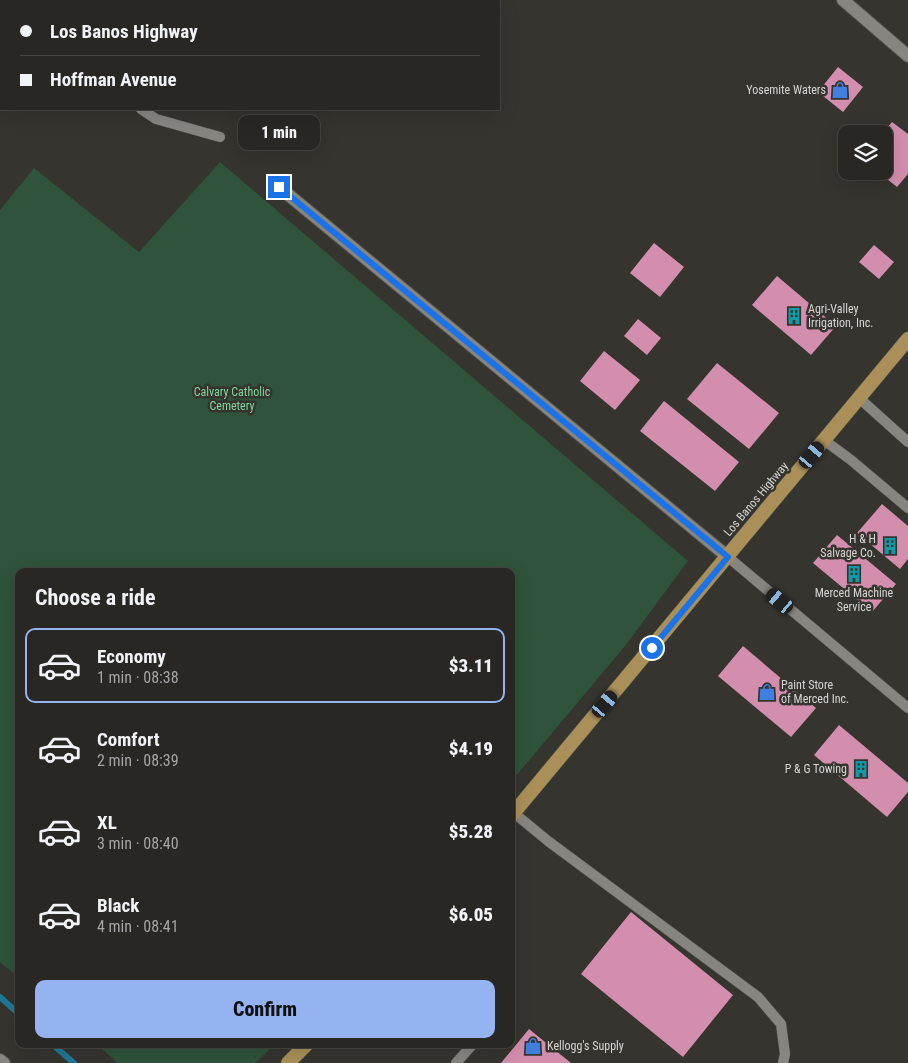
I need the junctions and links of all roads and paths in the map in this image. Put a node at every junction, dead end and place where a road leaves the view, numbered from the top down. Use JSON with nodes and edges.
{"nodes":[{"id":1,"x":843,"y":0,"type":"edge"},
{"id":2,"x":908,"y":56,"type":"edge"},
{"id":3,"x":142,"y":110,"type":"edge"},
{"id":4,"x":220,"y":137,"type":"dead end"},
{"id":5,"x":279,"y":187,"type":"dead end"},
{"id":6,"x":908,"y":339,"type":"edge"},
{"id":7,"x":859,"y":398,"type":"junction"},
{"id":8,"x":824,"y":440,"type":"junction"},
{"id":9,"x":908,"y":442,"type":"edge"},
{"id":10,"x":908,"y":508,"type":"edge"},
{"id":11,"x":728,"y":557,"type":"junction"},
{"id":12,"x":908,"y":708,"type":"edge"},
{"id":13,"x":515,"y":812,"type":"edge"},
{"id":14,"x":515,"y":816,"type":"edge"},
{"id":15,"x":303,"y":1048,"type":"edge"},
{"id":16,"x":469,"y":1048,"type":"edge"},
{"id":17,"x":0,"y":1060,"type":"edge"},
{"id":18,"x":4,"y":1063,"type":"edge"},
{"id":19,"x":288,"y":1063,"type":"edge"},
{"id":20,"x":456,"y":1063,"type":"edge"},
{"id":21,"x":783,"y":1063,"type":"edge"}],
"edges":[{"from":1,"to":2,"type":"street"},
{"from":3,"to":4,"type":"lane"},
{"from":5,"to":11,"type":"street"},
{"from":6,"to":7,"type":"highway","name":"Los Banos Highway"},
{"from":7,"to":8,"type":"highway","name":"Los Banos Highway"},
{"from":7,"to":9,"type":"lane"},
{"from":8,"to":10,"type":"lane"},
{"from":8,"to":11,"type":"highway","name":"Los Banos Highway"},
{"from":11,"to":12,"type":"lane"},
{"from":11,"to":13,"type":"highway","name":"Los Banos Highway"},
{"from":14,"to":21,"type":"lane"},
{"from":15,"to":19,"type":"highway"},
{"from":16,"to":20,"type":"lane"},
{"from":17,"to":18,"type":"street"}]}
